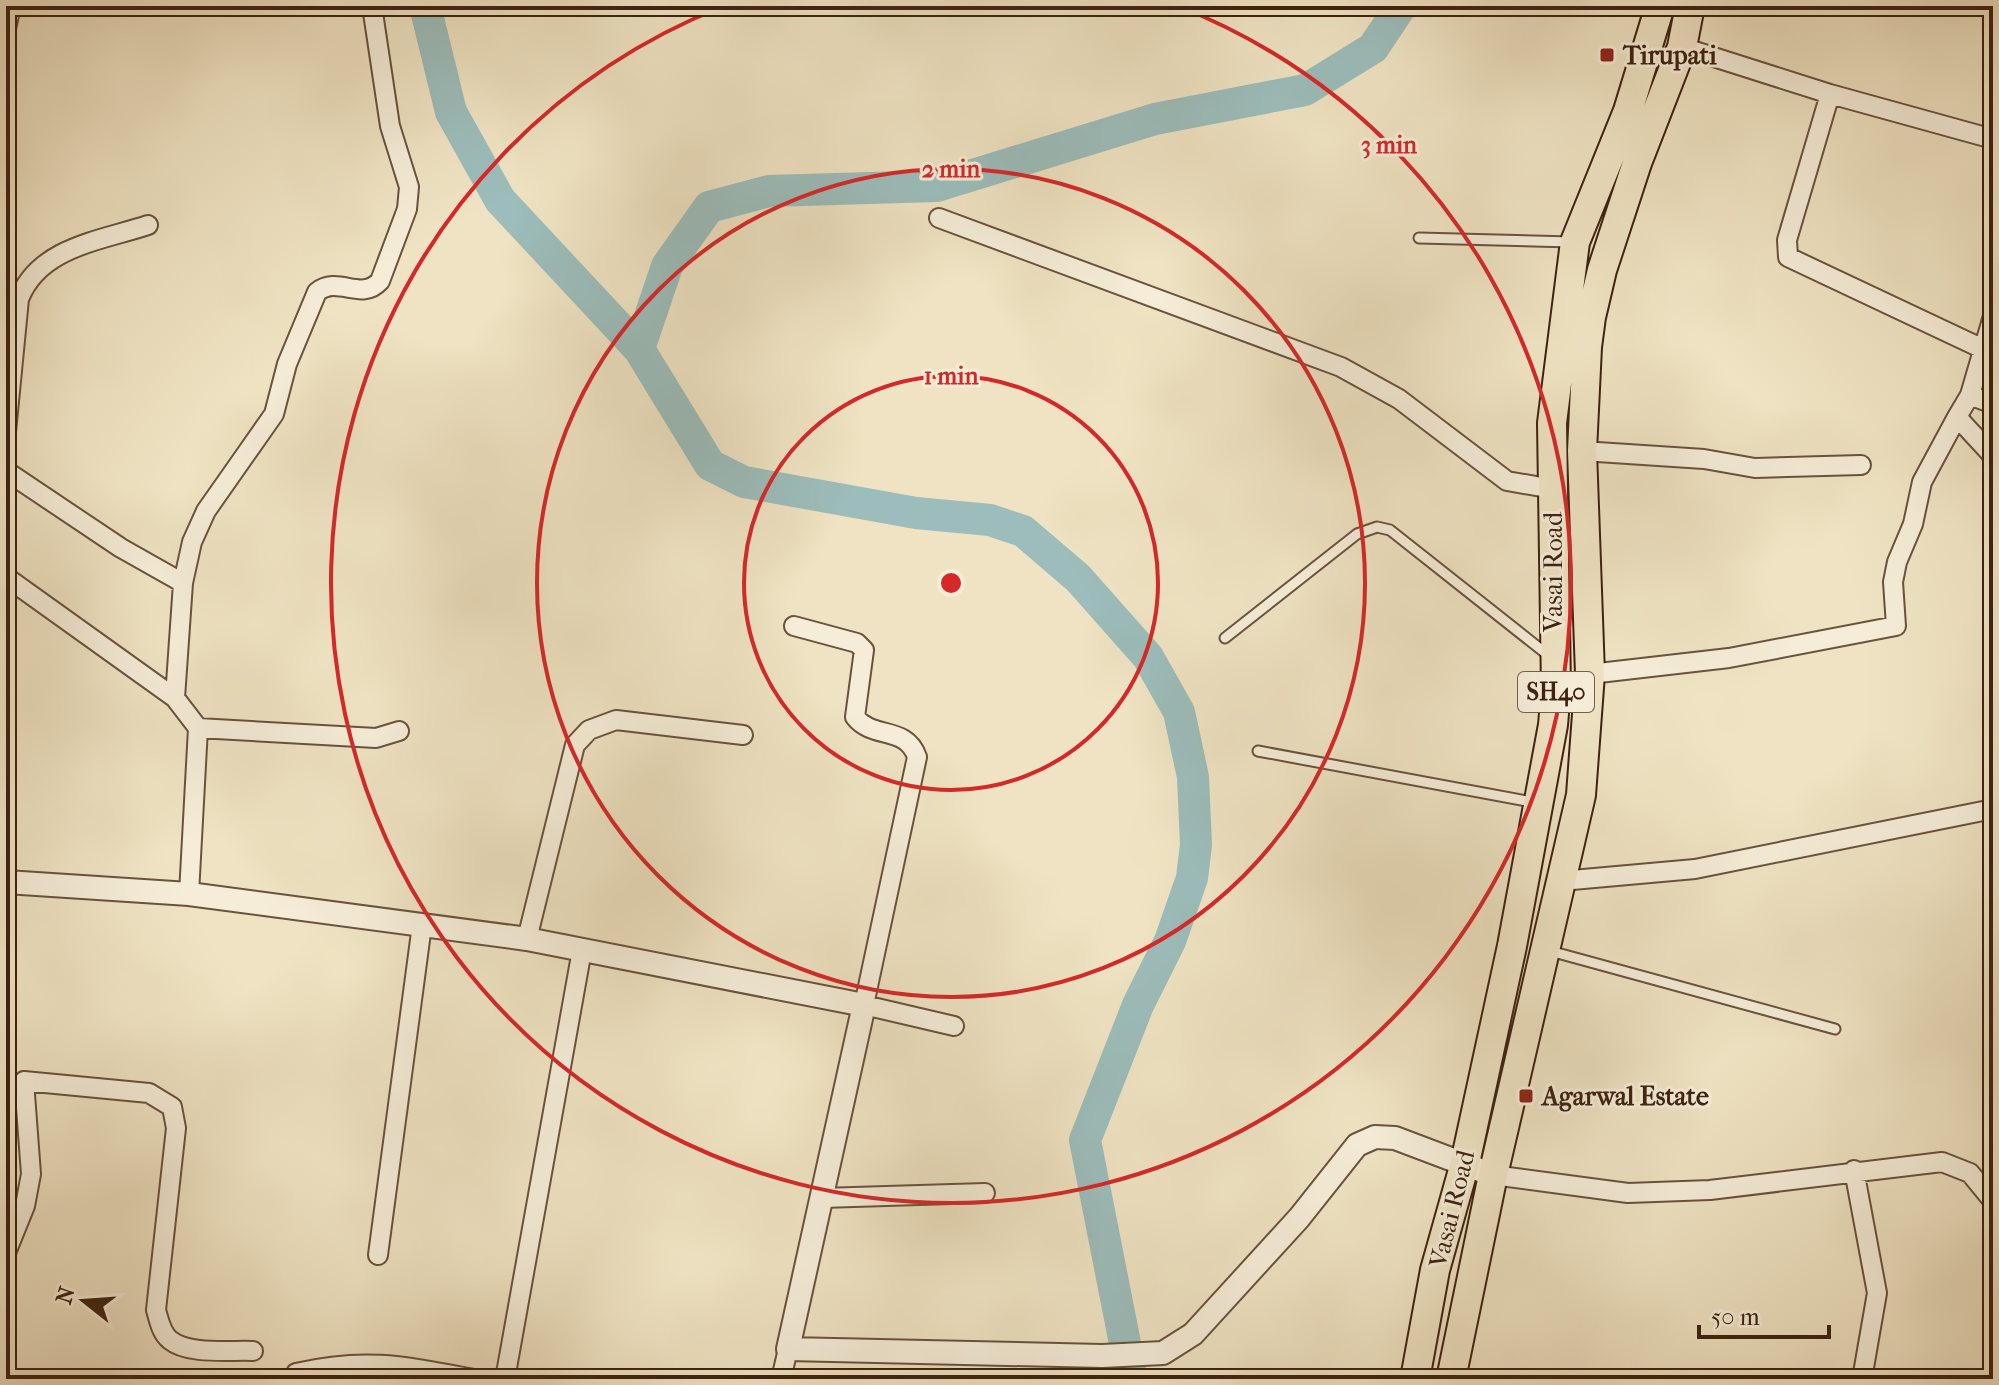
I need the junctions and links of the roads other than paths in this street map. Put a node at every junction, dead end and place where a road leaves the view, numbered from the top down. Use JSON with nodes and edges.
{"nodes":[{"id":1,"x":11,"y":6,"type":"edge"},
{"id":2,"x":372,"y":6,"type":"edge"},
{"id":3,"x":1659,"y":6,"type":"edge"},
{"id":4,"x":1690,"y":6,"type":"edge"},
{"id":5,"x":6,"y":29,"type":"edge"},
{"id":6,"x":1682,"y":47,"type":"junction"},
{"id":7,"x":1830,"y":94,"type":"junction"},
{"id":8,"x":1993,"y":139,"type":"edge"},
{"id":9,"x":939,"y":218,"type":"dead end"},
{"id":10,"x":148,"y":225,"type":"dead end"},
{"id":11,"x":1419,"y":238,"type":"dead end"},
{"id":12,"x":1575,"y":242,"type":"junction"},
{"id":13,"x":12,"y":316,"type":"edge"},
{"id":14,"x":1993,"y":316,"type":"edge"},
{"id":15,"x":1983,"y":349,"type":"junction"},
{"id":16,"x":1970,"y":395,"type":"junction"},
{"id":17,"x":1993,"y":404,"type":"edge"},
{"id":18,"x":1957,"y":417,"type":"junction"},
{"id":19,"x":6,"y":432,"type":"edge"},
{"id":20,"x":1582,"y":451,"type":"junction"},
{"id":21,"x":1993,"y":456,"type":"edge"},
{"id":22,"x":1861,"y":465,"type":"dead end"},
{"id":23,"x":6,"y":471,"type":"edge"},
{"id":24,"x":1553,"y":489,"type":"junction"},
{"id":25,"x":6,"y":577,"type":"edge"},
{"id":26,"x":183,"y":583,"type":"junction"},
{"id":27,"x":794,"y":626,"type":"dead end"},
{"id":28,"x":1225,"y":638,"type":"dead end"},
{"id":29,"x":1553,"y":660,"type":"junction"},
{"id":30,"x":1590,"y":674,"type":"junction"},
{"id":31,"x":175,"y":698,"type":"junction"},
{"id":32,"x":198,"y":728,"type":"junction"},
{"id":33,"x":399,"y":731,"type":"dead end"},
{"id":34,"x":743,"y":735,"type":"dead end"},
{"id":35,"x":1258,"y":751,"type":"dead end"},
{"id":36,"x":1540,"y":803,"type":"junction"},
{"id":37,"x":1993,"y":809,"type":"edge"},
{"id":38,"x":1561,"y":881,"type":"junction"},
{"id":39,"x":6,"y":882,"type":"edge"},
{"id":40,"x":189,"y":894,"type":"junction"},
{"id":41,"x":422,"y":925,"type":"junction"},
{"id":42,"x":527,"y":939,"type":"junction"},
{"id":43,"x":582,"y":950,"type":"junction"},
{"id":44,"x":1547,"y":950,"type":"junction"},
{"id":45,"x":864,"y":1005,"type":"junction"},
{"id":46,"x":954,"y":1026,"type":"dead end"},
{"id":47,"x":1835,"y":1029,"type":"dead end"},
{"id":48,"x":15,"y":1080,"type":"edge"},
{"id":49,"x":1465,"y":1163,"type":"junction"},
{"id":50,"x":1854,"y":1170,"type":"junction"},
{"id":51,"x":1493,"y":1175,"type":"junction"},
{"id":52,"x":985,"y":1193,"type":"dead end"},
{"id":53,"x":821,"y":1198,"type":"junction"},
{"id":54,"x":1993,"y":1201,"type":"edge"},
{"id":55,"x":6,"y":1253,"type":"edge"},
{"id":56,"x":378,"y":1255,"type":"dead end"},
{"id":57,"x":788,"y":1349,"type":"junction"},
{"id":58,"x":253,"y":1351,"type":"dead end"},
{"id":59,"x":296,"y":1373,"type":"dead end"},
{"id":60,"x":474,"y":1379,"type":"edge"},
{"id":61,"x":505,"y":1379,"type":"edge"},
{"id":62,"x":781,"y":1379,"type":"edge"},
{"id":63,"x":1415,"y":1379,"type":"edge"},
{"id":64,"x":1451,"y":1379,"type":"edge"},
{"id":65,"x":1862,"y":1379,"type":"edge"}],
"edges":[{"from":1,"to":5,"type":"street"},
{"from":2,"to":26,"type":"street"},
{"from":3,"to":12,"type":"main road","name":"Vasai Road","number":"SH40"},
{"from":4,"to":6,"type":"main road","name":"Vasai Road","number":"SH40"},
{"from":6,"to":7,"type":"street"},
{"from":6,"to":20,"type":"main road","name":"Vasai Road","number":"SH40"},
{"from":7,"to":8,"type":"street"},
{"from":7,"to":15,"type":"street"},
{"from":9,"to":24,"type":"street"},
{"from":10,"to":13,"type":"street"},
{"from":11,"to":12,"type":"lane"},
{"from":12,"to":24,"type":"main road","name":"Vasai Road","number":"SH40"},
{"from":13,"to":19,"type":"street"},
{"from":14,"to":15,"type":"street"},
{"from":15,"to":16,"type":"street"},
{"from":16,"to":17,"type":"street"},
{"from":16,"to":18,"type":"street"},
{"from":18,"to":21,"type":"street"},
{"from":18,"to":30,"type":"street"},
{"from":20,"to":22,"type":"street"},
{"from":20,"to":30,"type":"main road","name":"Vasai Road","number":"SH40"},
{"from":23,"to":26,"type":"street"},
{"from":24,"to":29,"type":"main road","name":"Vasai Road","number":"SH40"},
{"from":25,"to":31,"type":"street"},
{"from":26,"to":31,"type":"street"},
{"from":27,"to":45,"type":"street"},
{"from":28,"to":29,"type":"lane"},
{"from":29,"to":36,"type":"main road","name":"Vasai Road","number":"SH40"},
{"from":30,"to":38,"type":"main road","name":"Vasai Road","number":"SH40"},
{"from":31,"to":32,"type":"street"},
{"from":32,"to":33,"type":"street"},
{"from":32,"to":40,"type":"street"},
{"from":34,"to":42,"type":"street"},
{"from":35,"to":36,"type":"lane"},
{"from":36,"to":49,"type":"main road","name":"Vasai Road","number":"SH40"},
{"from":37,"to":38,"type":"street"},
{"from":38,"to":44,"type":"main road","name":"Vasai Road","number":"SH40"},
{"from":39,"to":40,"type":"street"},
{"from":40,"to":41,"type":"street"},
{"from":41,"to":42,"type":"street"},
{"from":41,"to":56,"type":"street"},
{"from":42,"to":43,"type":"street"},
{"from":43,"to":45,"type":"street"},
{"from":43,"to":61,"type":"street"},
{"from":44,"to":47,"type":"lane"},
{"from":44,"to":51,"type":"main road","name":"Vasai Road","number":"SH40"},
{"from":45,"to":46,"type":"street"},
{"from":45,"to":53,"type":"street"},
{"from":48,"to":55,"type":"street"},
{"from":48,"to":58,"type":"street"},
{"from":49,"to":51,"type":"street"},
{"from":49,"to":57,"type":"street"},
{"from":49,"to":63,"type":"main road","name":"Vasai Road","number":"SH40"},
{"from":50,"to":51,"type":"street"},
{"from":50,"to":54,"type":"street"},
{"from":50,"to":65,"type":"street"},
{"from":51,"to":64,"type":"main road","name":"Vasai Road","number":"SH40"},
{"from":52,"to":53,"type":"street"},
{"from":53,"to":57,"type":"street"},
{"from":57,"to":62,"type":"street"},
{"from":59,"to":60,"type":"street"}]}
